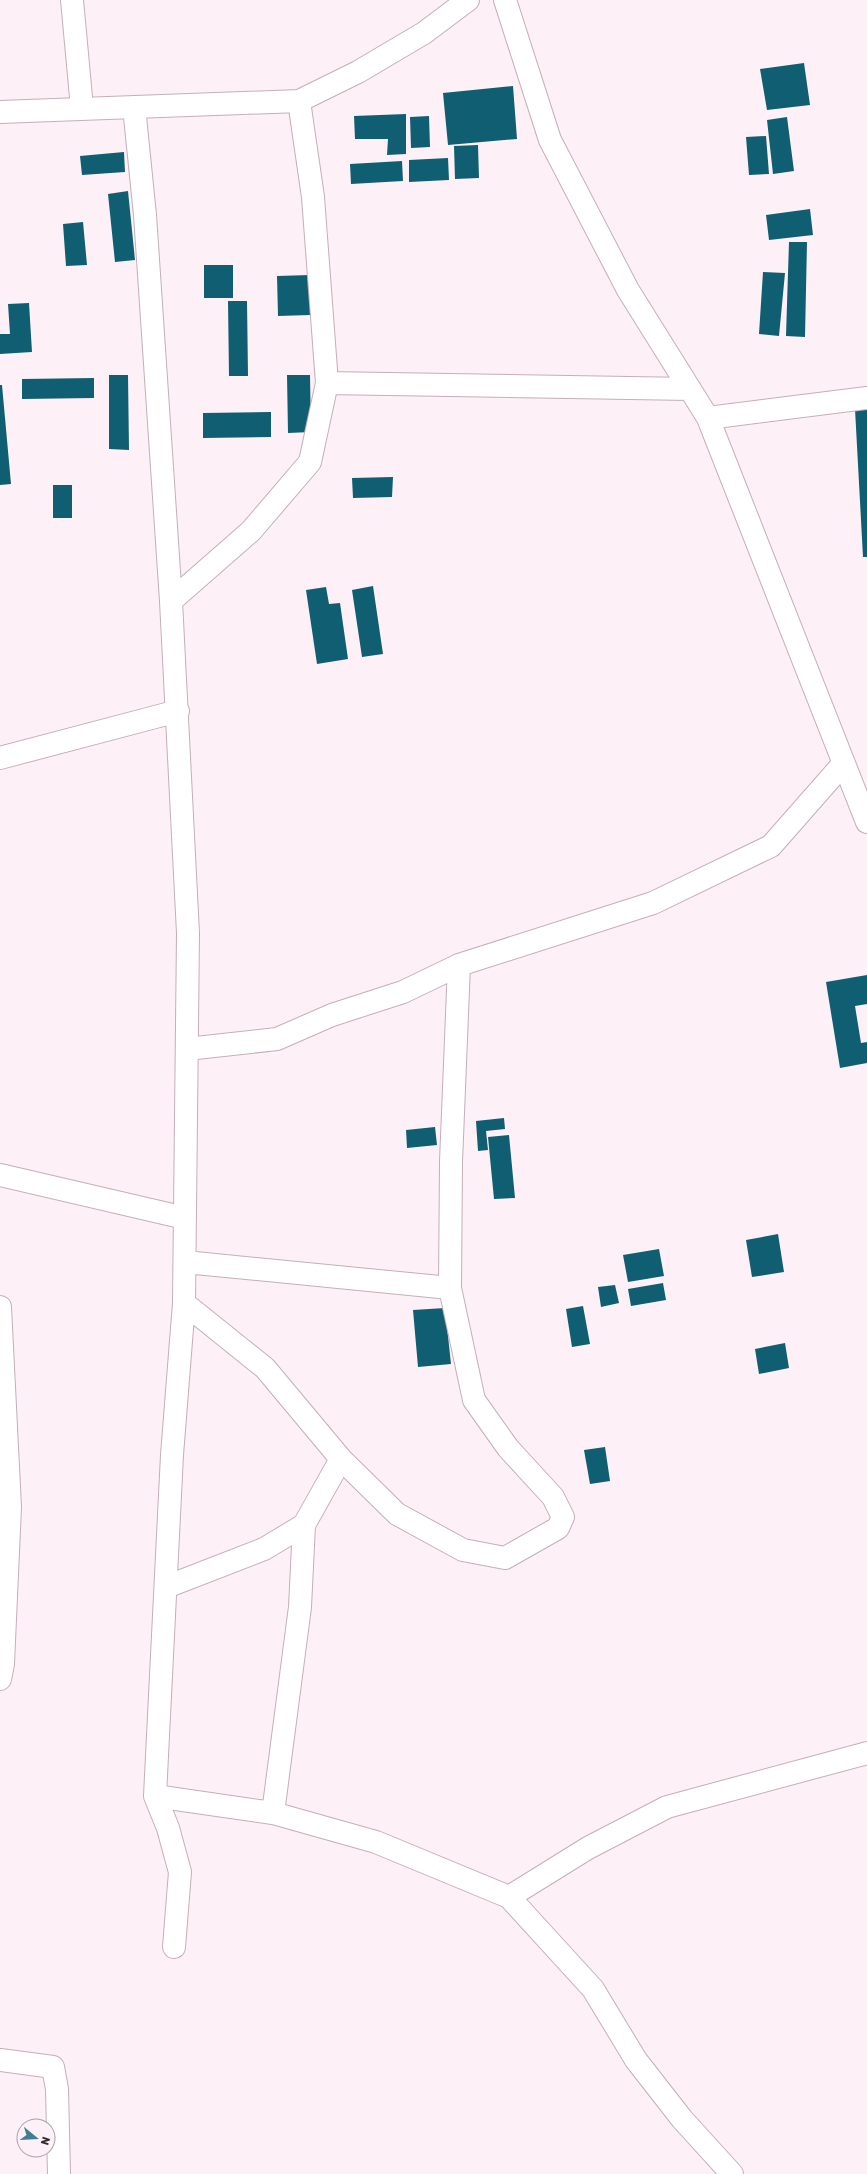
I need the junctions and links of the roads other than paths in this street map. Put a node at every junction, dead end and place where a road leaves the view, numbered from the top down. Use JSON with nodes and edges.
{"nodes":[{"id":1,"x":72,"y":0,"type":"edge"},
{"id":2,"x":468,"y":0,"type":"edge"},
{"id":3,"x":505,"y":0,"type":"edge"},
{"id":4,"x":299,"y":101,"type":"junction"},
{"id":5,"x":134,"y":107,"type":"junction"},
{"id":6,"x":82,"y":108,"type":"junction"},
{"id":7,"x":0,"y":112,"type":"edge"},
{"id":8,"x":327,"y":383,"type":"junction"},
{"id":9,"x":690,"y":389,"type":"junction"},
{"id":10,"x":867,"y":398,"type":"edge"},
{"id":11,"x":708,"y":418,"type":"junction"},
{"id":12,"x":171,"y":601,"type":"junction"},
{"id":13,"x":178,"y":711,"type":"junction"},
{"id":14,"x":0,"y":758,"type":"edge"},
{"id":15,"x":843,"y":764,"type":"junction"},
{"id":16,"x":867,"y":822,"type":"edge"},
{"id":17,"x":460,"y":965,"type":"junction"},
{"id":18,"x":186,"y":1049,"type":"junction"},
{"id":19,"x":0,"y":1175,"type":"edge"},
{"id":20,"x":185,"y":1218,"type":"junction"},
{"id":21,"x":185,"y":1262,"type":"junction"},
{"id":22,"x":450,"y":1288,"type":"junction"},
{"id":23,"x":184,"y":1303,"type":"junction"},
{"id":24,"x":0,"y":1307,"type":"edge"},
{"id":25,"x":3,"y":1399,"type":"edge"},
{"id":26,"x":341,"y":1459,"type":"junction"},
{"id":27,"x":304,"y":1525,"type":"junction"},
{"id":28,"x":166,"y":1587,"type":"junction"},
{"id":29,"x":0,"y":1679,"type":"edge"},
{"id":30,"x":867,"y":1753,"type":"edge"},
{"id":31,"x":156,"y":1796,"type":"junction"},
{"id":32,"x":273,"y":1813,"type":"junction"},
{"id":33,"x":509,"y":1897,"type":"junction"},
{"id":34,"x":174,"y":1947,"type":"dead end"},
{"id":35,"x":0,"y":2060,"type":"edge"},
{"id":36,"x":59,"y":2174,"type":"edge"},
{"id":37,"x":732,"y":2174,"type":"edge"}],
"edges":[{"from":1,"to":6,"type":"street"},
{"from":2,"to":4,"type":"street"},
{"from":3,"to":9,"type":"street"},
{"from":4,"to":5,"type":"street"},
{"from":4,"to":8,"type":"street"},
{"from":5,"to":6,"type":"street"},
{"from":5,"to":12,"type":"street"},
{"from":6,"to":7,"type":"street"},
{"from":8,"to":9,"type":"street"},
{"from":8,"to":12,"type":"street"},
{"from":9,"to":11,"type":"street"},
{"from":10,"to":11,"type":"street"},
{"from":11,"to":15,"type":"street"},
{"from":12,"to":13,"type":"street"},
{"from":13,"to":14,"type":"street"},
{"from":13,"to":18,"type":"street"},
{"from":15,"to":16,"type":"street"},
{"from":15,"to":17,"type":"street"},
{"from":17,"to":18,"type":"street"},
{"from":17,"to":22,"type":"street"},
{"from":18,"to":20,"type":"street"},
{"from":19,"to":20,"type":"street"},
{"from":20,"to":21,"type":"street"},
{"from":21,"to":22,"type":"street"},
{"from":21,"to":23,"type":"street"},
{"from":22,"to":26,"type":"street"},
{"from":23,"to":26,"type":"street"},
{"from":23,"to":28,"type":"street"},
{"from":24,"to":25,"type":"street"},
{"from":25,"to":29,"type":"street"},
{"from":26,"to":27,"type":"street"},
{"from":27,"to":28,"type":"street"},
{"from":27,"to":32,"type":"street"},
{"from":28,"to":31,"type":"street"},
{"from":30,"to":33,"type":"street"},
{"from":31,"to":32,"type":"street"},
{"from":31,"to":34,"type":"street"},
{"from":32,"to":33,"type":"street"},
{"from":33,"to":37,"type":"street"},
{"from":35,"to":36,"type":"street"}]}
